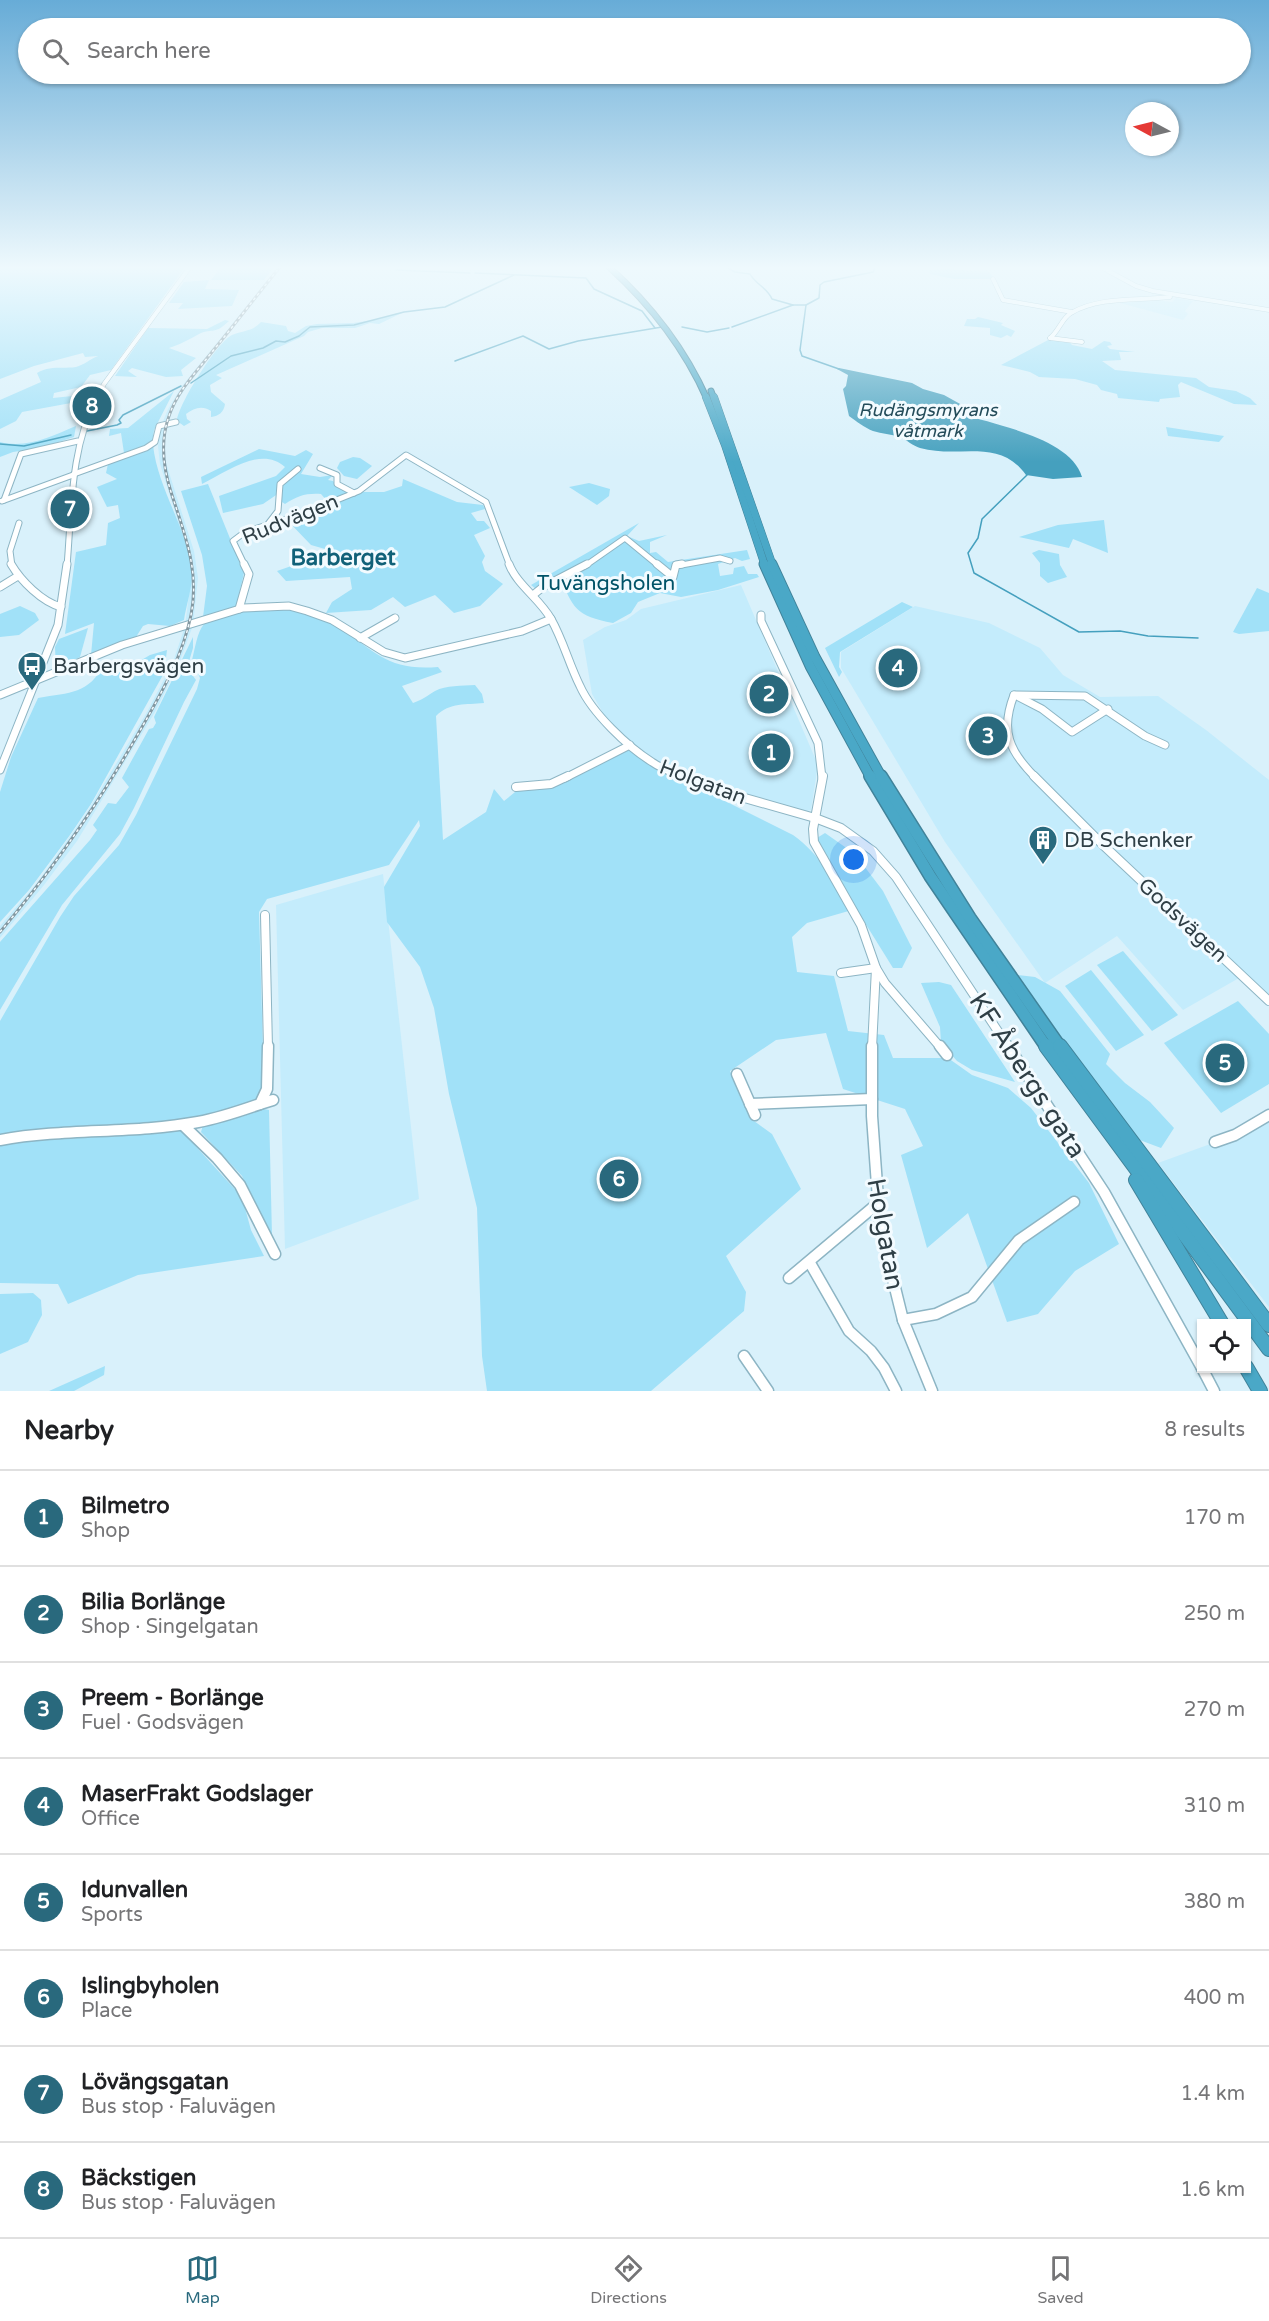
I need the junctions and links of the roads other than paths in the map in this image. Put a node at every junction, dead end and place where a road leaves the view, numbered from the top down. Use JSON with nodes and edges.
{"nodes":[{"id":1,"x":142,"y":332,"type":"edge"},
{"id":2,"x":669,"y":332,"type":"edge"},
{"id":3,"x":675,"y":332,"type":"edge"},
{"id":4,"x":1057,"y":332,"type":"edge"},
{"id":5,"x":1082,"y":342,"type":"dead end"},
{"id":6,"x":176,"y":422,"type":"dead end"},
{"id":7,"x":78,"y":441,"type":"junction"},
{"id":8,"x":406,"y":455,"type":"joint"},
{"id":9,"x":320,"y":468,"type":"dead end"},
{"id":10,"x":298,"y":469,"type":"dead end"},
{"id":11,"x":74,"y":475,"type":"junction"},
{"id":12,"x":354,"y":493,"type":"junction"},
{"id":13,"x":2,"y":501,"type":"edge"},
{"id":14,"x":20,"y":523,"type":"dead end"},
{"id":15,"x":268,"y":524,"type":"junction"},
{"id":16,"x":730,"y":561,"type":"dead end"},
{"id":17,"x":18,"y":576,"type":"junction"},
{"id":18,"x":0,"y":587,"type":"edge"},
{"id":19,"x":533,"y":595,"type":"junction"},
{"id":20,"x":61,"y":607,"type":"junction"},
{"id":21,"x":239,"y":609,"type":"junction"},
{"id":22,"x":761,"y":615,"type":"dead end"},
{"id":23,"x":395,"y":618,"type":"dead end"},
{"id":24,"x":551,"y":619,"type":"junction"},
{"id":25,"x":360,"y":638,"type":"junction"},
{"id":26,"x":37,"y":680,"type":"junction"},
{"id":27,"x":0,"y":695,"type":"edge"},
{"id":28,"x":1014,"y":695,"type":"junction"},
{"id":29,"x":1108,"y":710,"type":"junction"},
{"id":30,"x":630,"y":745,"type":"junction"},
{"id":31,"x":1165,"y":745,"type":"dead end"},
{"id":32,"x":0,"y":770,"type":"edge"},
{"id":33,"x":516,"y":787,"type":"dead end"},
{"id":34,"x":815,"y":818,"type":"junction"},
{"id":35,"x":265,"y":915,"type":"dead end"},
{"id":36,"x":876,"y":968,"type":"junction"},
{"id":37,"x":841,"y":972,"type":"dead end"},
{"id":38,"x":1269,"y":1001,"type":"edge"},
{"id":39,"x":947,"y":1055,"type":"dead end"},
{"id":40,"x":737,"y":1074,"type":"dead end"},
{"id":41,"x":273,"y":1100,"type":"dead end"},
{"id":42,"x":872,"y":1100,"type":"junction"},
{"id":43,"x":260,"y":1104,"type":"junction"},
{"id":44,"x":750,"y":1104,"type":"junction"},
{"id":45,"x":754,"y":1115,"type":"dead end"},
{"id":46,"x":1269,"y":1115,"type":"edge"},
{"id":47,"x":183,"y":1125,"type":"junction"},
{"id":48,"x":1107,"y":1132,"type":"junction"},
{"id":49,"x":0,"y":1140,"type":"edge"},
{"id":50,"x":1215,"y":1142,"type":"dead end"},
{"id":51,"x":1074,"y":1202,"type":"dead end"},
{"id":52,"x":877,"y":1204,"type":"junction"},
{"id":53,"x":275,"y":1254,"type":"dead end"},
{"id":54,"x":810,"y":1263,"type":"junction"},
{"id":55,"x":789,"y":1278,"type":"dead end"},
{"id":56,"x":1220,"y":1319,"type":"edge"},
{"id":57,"x":903,"y":1320,"type":"junction"},
{"id":58,"x":1269,"y":1325,"type":"edge"},
{"id":59,"x":1269,"y":1349,"type":"edge"},
{"id":60,"x":744,"y":1356,"type":"dead end"},
{"id":61,"x":1197,"y":1359,"type":"edge"},
{"id":62,"x":1205,"y":1373,"type":"edge"},
{"id":63,"x":1250,"y":1373,"type":"edge"},
{"id":64,"x":768,"y":1391,"type":"edge"},
{"id":65,"x":896,"y":1391,"type":"edge"},
{"id":66,"x":932,"y":1391,"type":"edge"},
{"id":67,"x":1214,"y":1391,"type":"edge"},
{"id":68,"x":1260,"y":1391,"type":"edge"}],
"edges":[{"from":1,"to":7,"type":"street"},
{"from":2,"to":48,"type":"highway"},
{"from":3,"to":58,"type":"highway"},
{"from":4,"to":5,"type":"street"},
{"from":6,"to":11,"type":"street"},
{"from":7,"to":11,"type":"street"},
{"from":7,"to":13,"type":"street"},
{"from":8,"to":12,"type":"street","name":"Rudvägen"},
{"from":8,"to":19,"type":"street","name":"Holgatan"},
{"from":9,"to":12,"type":"street"},
{"from":10,"to":15,"type":"street"},
{"from":11,"to":13,"type":"street"},
{"from":11,"to":20,"type":"street"},
{"from":12,"to":15,"type":"street","name":"Rudvägen"},
{"from":14,"to":17,"type":"street"},
{"from":15,"to":21,"type":"street","name":"Rudvägen"},
{"from":16,"to":19,"type":"street"},
{"from":17,"to":18,"type":"street"},
{"from":17,"to":20,"type":"street"},
{"from":19,"to":24,"type":"street","name":"Holgatan"},
{"from":20,"to":26,"type":"street"},
{"from":21,"to":25,"type":"street"},
{"from":21,"to":26,"type":"street"},
{"from":22,"to":34,"type":"street"},
{"from":23,"to":25,"type":"street"},
{"from":24,"to":25,"type":"street"},
{"from":24,"to":30,"type":"street","name":"Holgatan"},
{"from":26,"to":27,"type":"street"},
{"from":26,"to":32,"type":"street"},
{"from":28,"to":29,"type":"street"},
{"from":28,"to":29,"type":"street"},
{"from":28,"to":38,"type":"street","name":"Godsvägen"},
{"from":29,"to":31,"type":"street"},
{"from":30,"to":33,"type":"street"},
{"from":30,"to":34,"type":"street","name":"Holgatan"},
{"from":34,"to":36,"type":"street","name":"Holgatan"},
{"from":34,"to":61,"type":"street","name":"KF Åbergs gata"},
{"from":35,"to":43,"type":"street"},
{"from":36,"to":37,"type":"street"},
{"from":36,"to":39,"type":"street","name":"Holgatan"},
{"from":36,"to":42,"type":"street","name":"Holgatan"},
{"from":40,"to":44,"type":"street"},
{"from":41,"to":43,"type":"street"},
{"from":42,"to":44,"type":"street"},
{"from":42,"to":52,"type":"street","name":"Holgatan"},
{"from":43,"to":47,"type":"street"},
{"from":44,"to":45,"type":"street"},
{"from":46,"to":50,"type":"street"},
{"from":47,"to":49,"type":"street"},
{"from":47,"to":53,"type":"street"},
{"from":48,"to":56,"type":"highway"},
{"from":48,"to":59,"type":"highway"},
{"from":51,"to":57,"type":"street","name":"Holgatan"},
{"from":52,"to":54,"type":"street"},
{"from":52,"to":57,"type":"street","name":"Holgatan"},
{"from":54,"to":55,"type":"street"},
{"from":54,"to":65,"type":"street"},
{"from":57,"to":66,"type":"street","name":"Holgatan"},
{"from":60,"to":64,"type":"street"},
{"from":62,"to":67,"type":"street","name":"KF Åbergs gata"},
{"from":63,"to":68,"type":"highway"}]}
